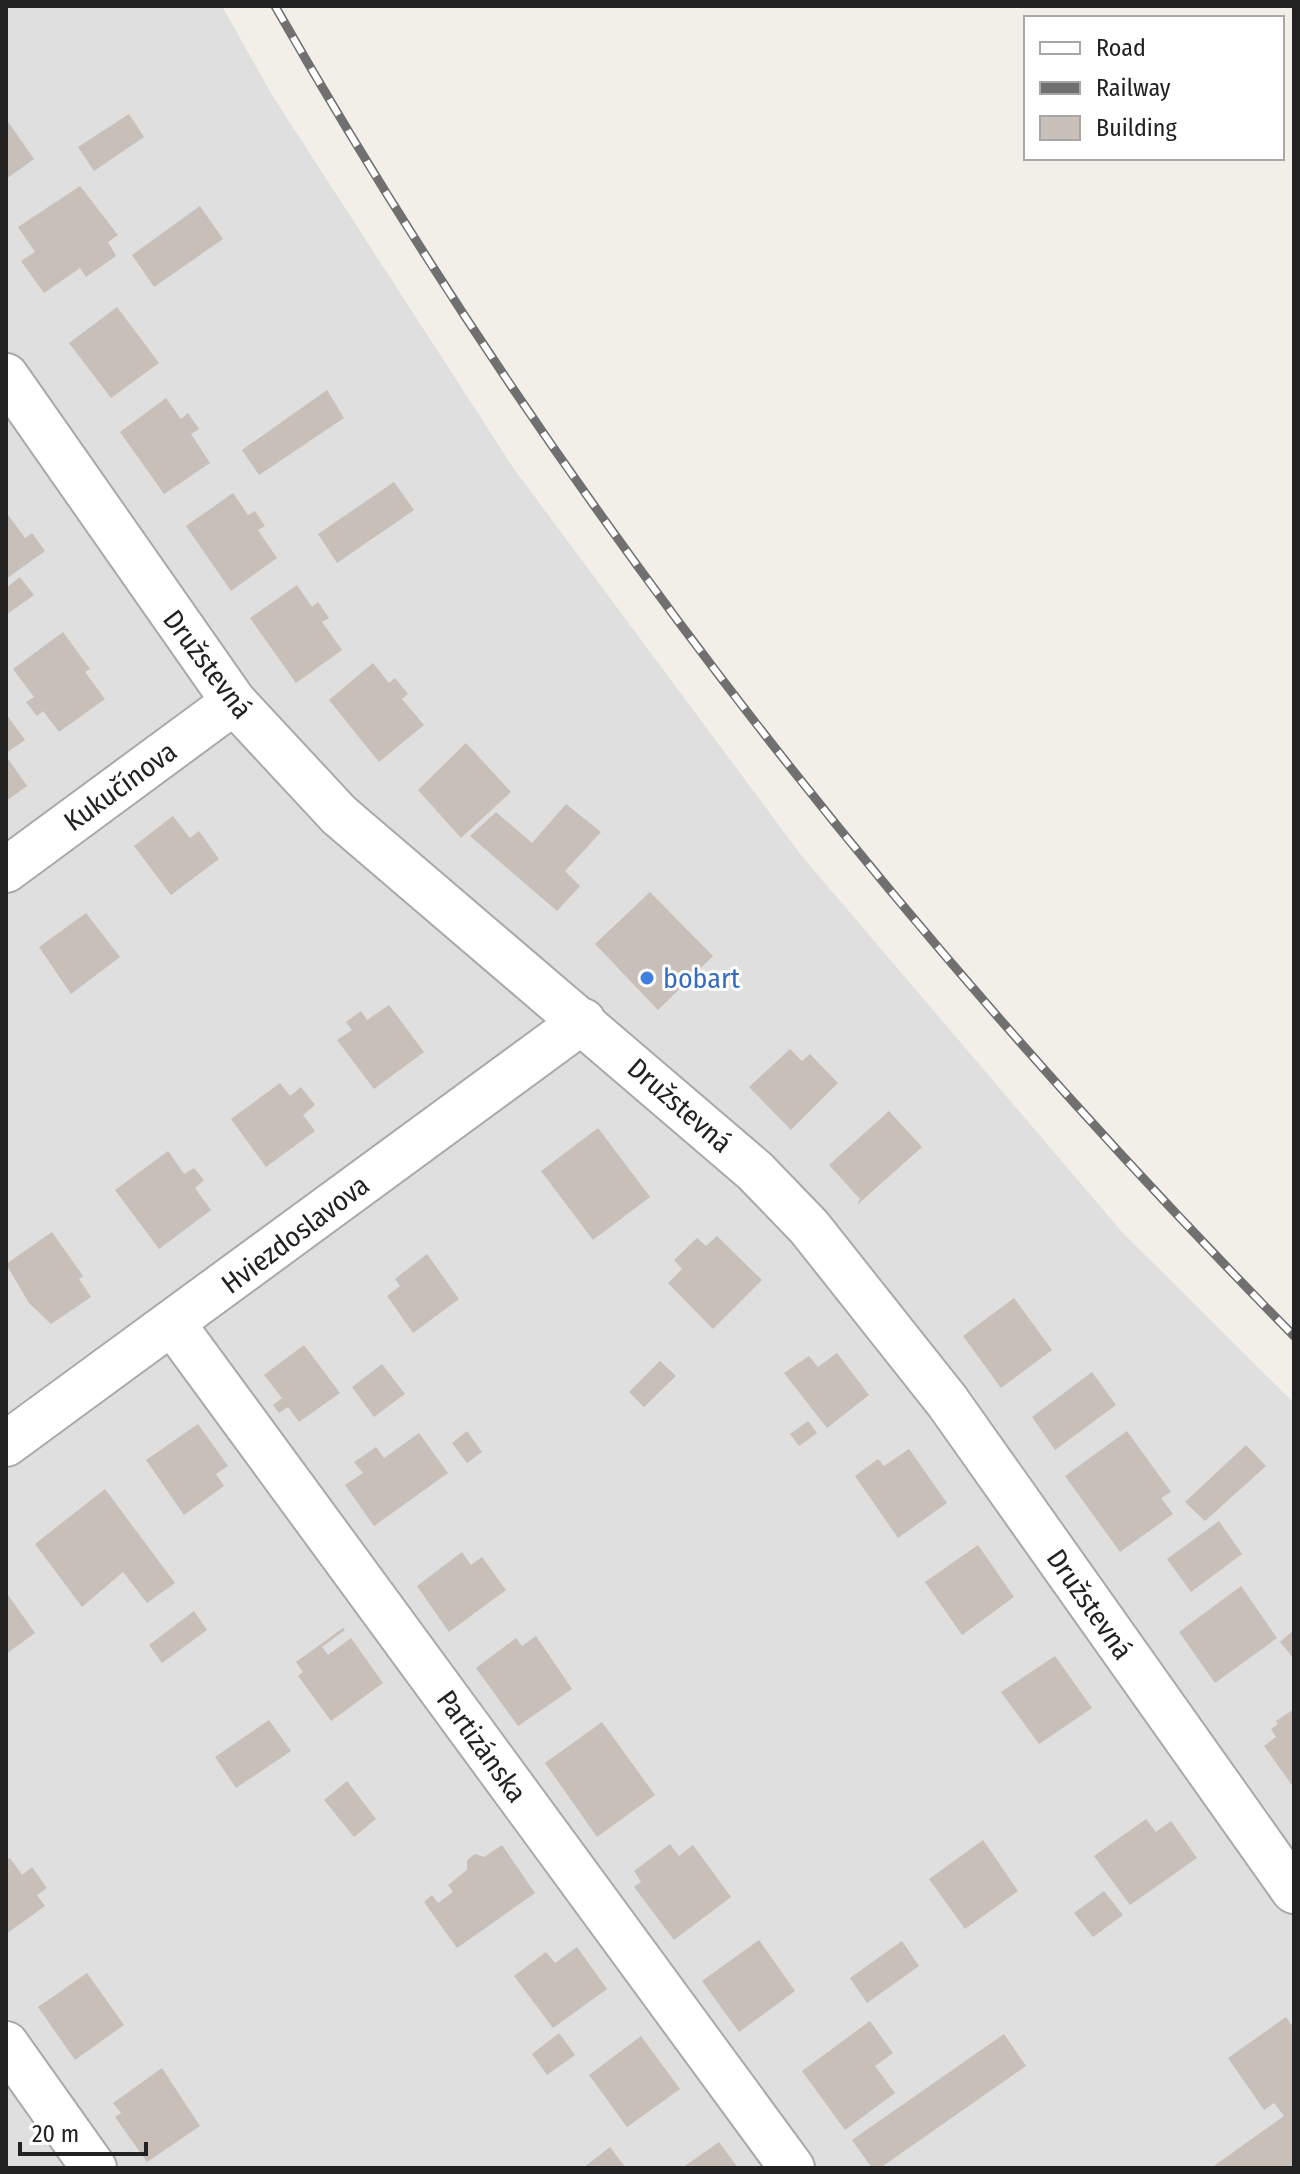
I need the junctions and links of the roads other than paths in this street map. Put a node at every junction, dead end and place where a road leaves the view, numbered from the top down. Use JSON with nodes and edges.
{"nodes":[{"id":1,"x":6,"y":376,"type":"edge"},
{"id":2,"x":234,"y":702,"type":"junction"},
{"id":3,"x":6,"y":870,"type":"edge"},
{"id":4,"x":583,"y":1021,"type":"junction"},
{"id":5,"x":173,"y":1324,"type":"junction"},
{"id":6,"x":6,"y":1444,"type":"edge"},
{"id":7,"x":1294,"y":1891,"type":"edge"},
{"id":8,"x":6,"y":2044,"type":"edge"},
{"id":9,"x":94,"y":2168,"type":"edge"},
{"id":10,"x":792,"y":2168,"type":"edge"}],
"edges":[{"from":1,"to":2,"type":"street","name":"Družstevná"},
{"from":2,"to":3,"type":"street","name":"Kukučínova"},
{"from":2,"to":4,"type":"street","name":"Družstevná"},
{"from":4,"to":5,"type":"street","name":"Hviezdoslavova"},
{"from":4,"to":7,"type":"street","name":"Družstevná"},
{"from":5,"to":6,"type":"street","name":"Hviezdoslavova"},
{"from":5,"to":10,"type":"street","name":"Partizánska"},
{"from":8,"to":9,"type":"street"}]}
